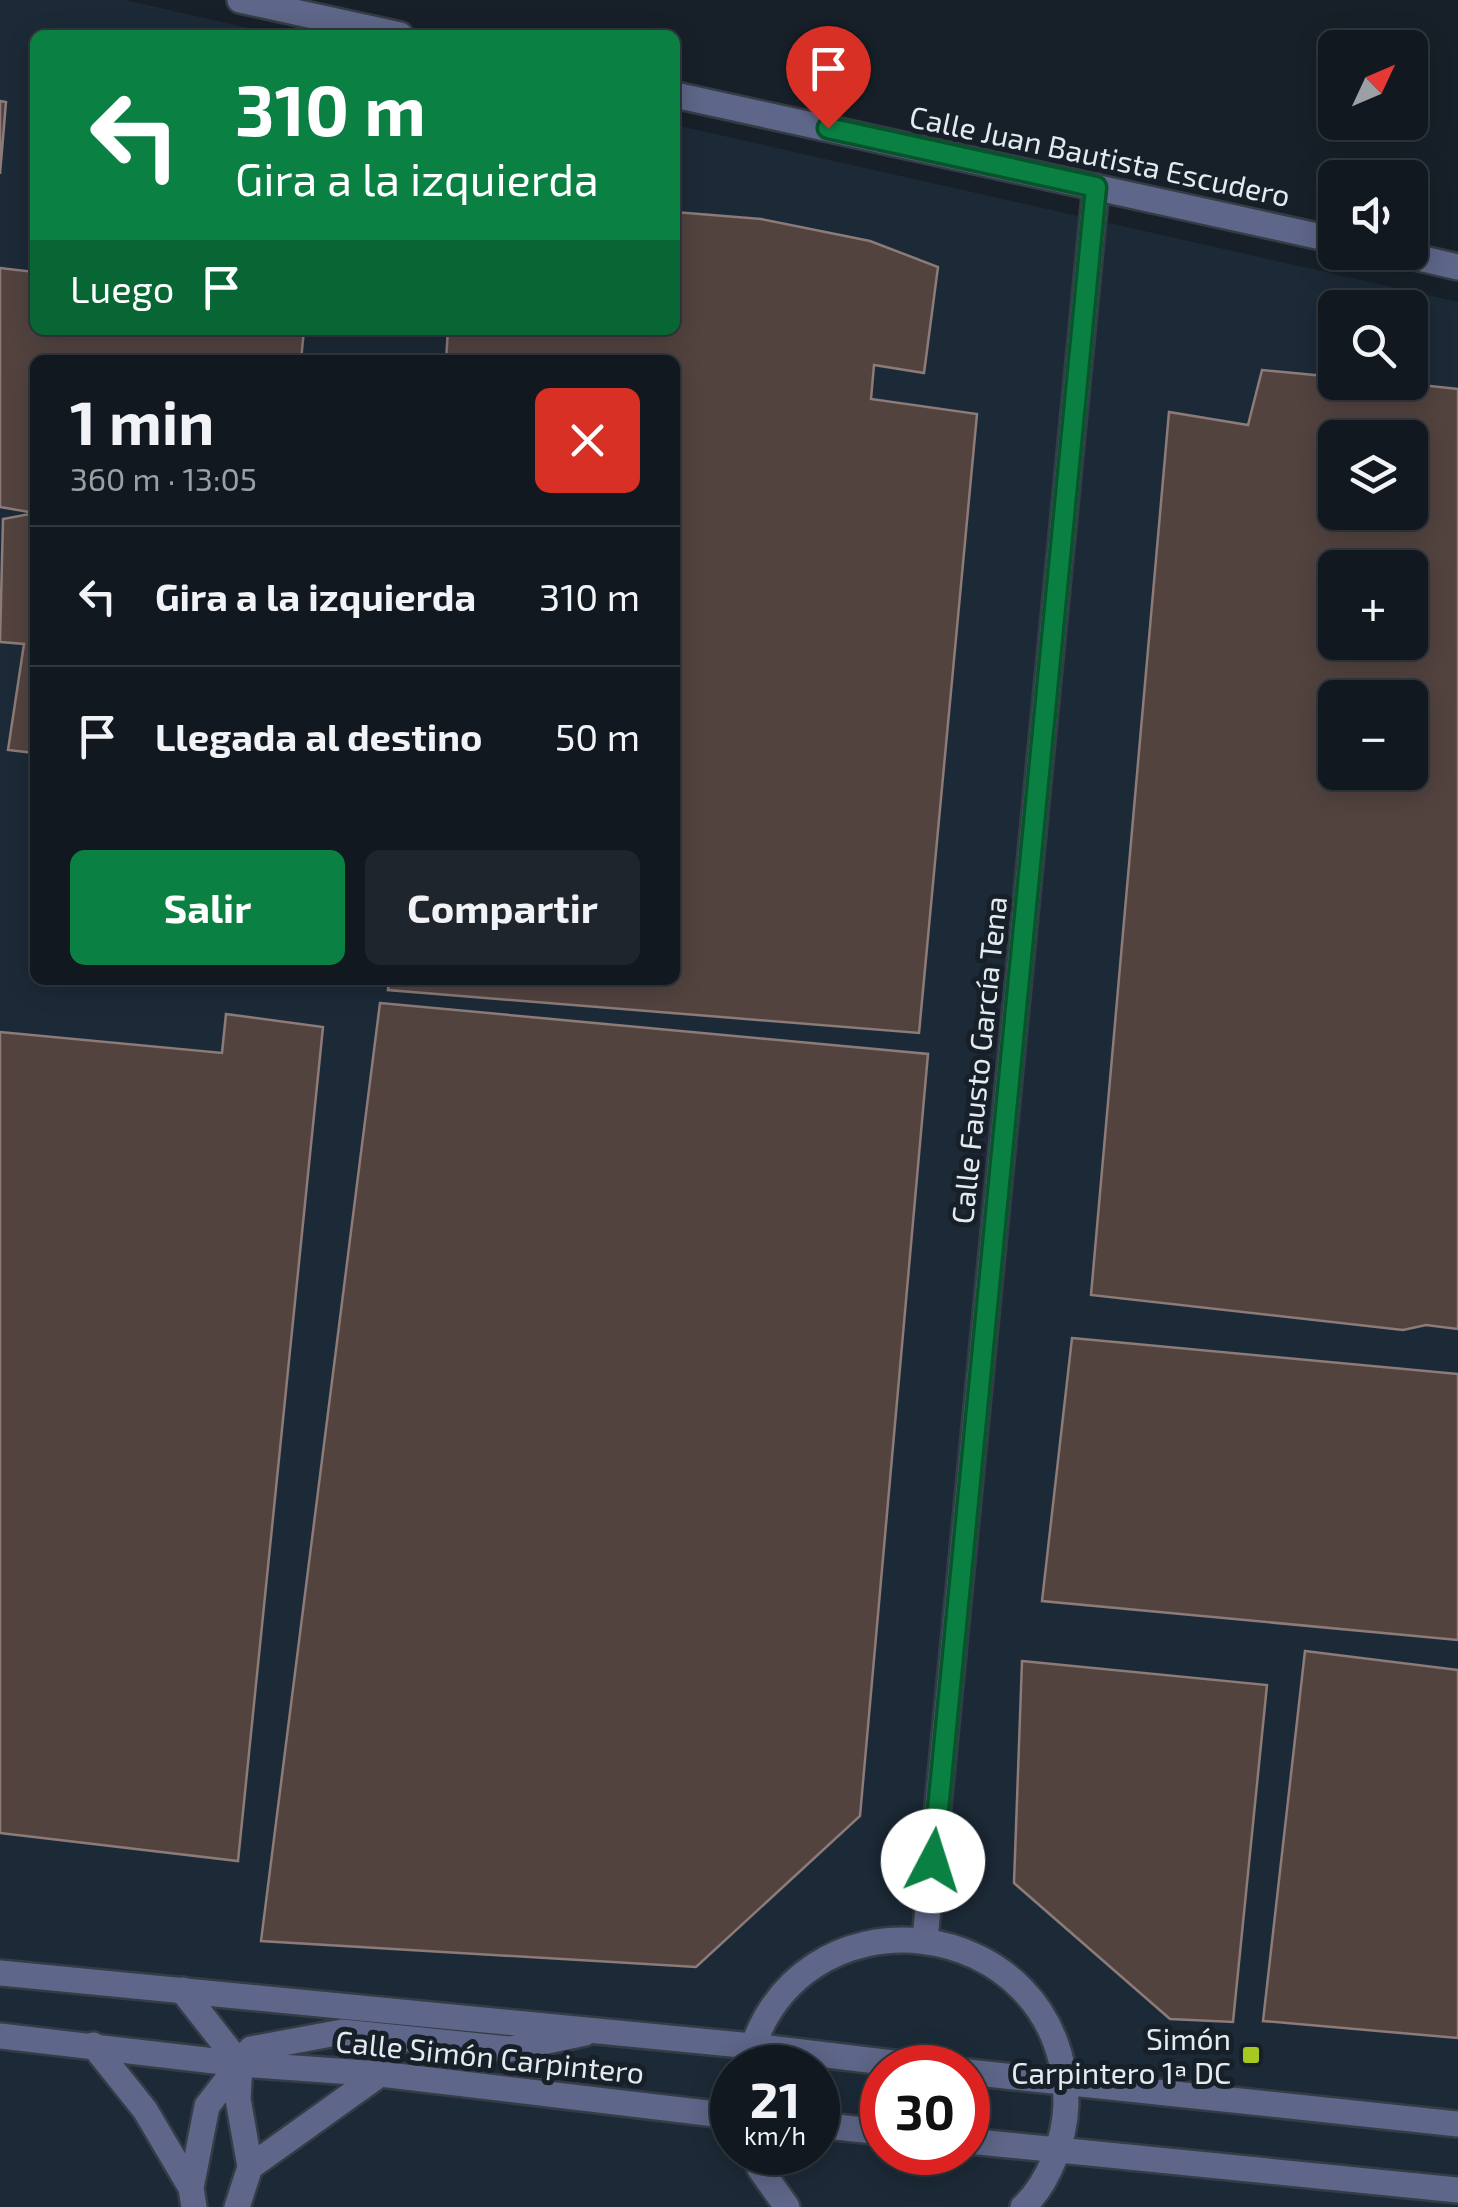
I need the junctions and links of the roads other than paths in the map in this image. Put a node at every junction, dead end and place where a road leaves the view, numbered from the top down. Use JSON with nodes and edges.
{"nodes":[{"id":1,"x":240,"y":0,"type":"edge"},
{"id":2,"x":377,"y":30,"type":"edge"},
{"id":3,"x":680,"y":96,"type":"edge"},
{"id":4,"x":1096,"y":187,"type":"junction"},
{"id":5,"x":1318,"y":236,"type":"edge"},
{"id":6,"x":1428,"y":260,"type":"edge"},
{"id":7,"x":1458,"y":267,"type":"edge"},
{"id":8,"x":925,"y":1939,"type":"junction"},
{"id":9,"x":0,"y":1973,"type":"edge"},
{"id":10,"x":182,"y":1990,"type":"junction"},
{"id":11,"x":595,"y":2030,"type":"junction"},
{"id":12,"x":0,"y":2036,"type":"edge"},
{"id":13,"x":93,"y":2045,"type":"junction"},
{"id":14,"x":756,"y":2045,"type":"edge"},
{"id":15,"x":710,"y":2050,"type":"edge"},
{"id":16,"x":240,"y":2064,"type":"junction"},
{"id":17,"x":380,"y":2074,"type":"junction"},
{"id":18,"x":990,"y":2074,"type":"edge"},
{"id":19,"x":1066,"y":2083,"type":"junction"},
{"id":20,"x":710,"y":2113,"type":"edge"},
{"id":21,"x":1458,"y":2124,"type":"edge"},
{"id":22,"x":990,"y":2143,"type":"edge"},
{"id":23,"x":1058,"y":2151,"type":"junction"},
{"id":24,"x":250,"y":2167,"type":"junction"},
{"id":25,"x":764,"y":2175,"type":"edge"},
{"id":26,"x":1458,"y":2190,"type":"edge"},
{"id":27,"x":193,"y":2197,"type":"edge"},
{"id":28,"x":237,"y":2207,"type":"edge"},
{"id":29,"x":787,"y":2207,"type":"edge"},
{"id":30,"x":1023,"y":2207,"type":"edge"}],
"edges":[{"from":1,"to":2,"type":"street"},
{"from":3,"to":4,"type":"street","name":"Calle Juan Bautista Escudero"},
{"from":4,"to":5,"type":"street","name":"Calle Juan Bautista Escudero"},
{"from":4,"to":8,"type":"street","name":"Calle Fausto García Tena"},
{"from":6,"to":7,"type":"street"},
{"from":8,"to":14,"type":"street"},
{"from":8,"to":19,"type":"street"},
{"from":9,"to":10,"type":"street","name":"Calle Simón Carpintero"},
{"from":10,"to":11,"type":"street","name":"Calle Simón Carpintero"},
{"from":10,"to":16,"type":"street"},
{"from":11,"to":15,"type":"street","name":"Calle Simón Carpintero"},
{"from":11,"to":16,"type":"street","name":"Calle Simón Carpintero"},
{"from":12,"to":13,"type":"street","name":"Calle Simón Carpintero"},
{"from":13,"to":16,"type":"street","name":"Calle Simón Carpintero"},
{"from":13,"to":27,"type":"street"},
{"from":16,"to":17,"type":"street","name":"Calle Simón Carpintero"},
{"from":16,"to":24,"type":"street"},
{"from":16,"to":27,"type":"street"},
{"from":17,"to":20,"type":"street","name":"Calle Simón Carpintero"},
{"from":17,"to":24,"type":"street"},
{"from":18,"to":19,"type":"street"},
{"from":19,"to":21,"type":"street"},
{"from":19,"to":23,"type":"street"},
{"from":22,"to":23,"type":"street"},
{"from":23,"to":26,"type":"street"},
{"from":23,"to":30,"type":"street"},
{"from":24,"to":28,"type":"street"},
{"from":25,"to":29,"type":"street"}]}
